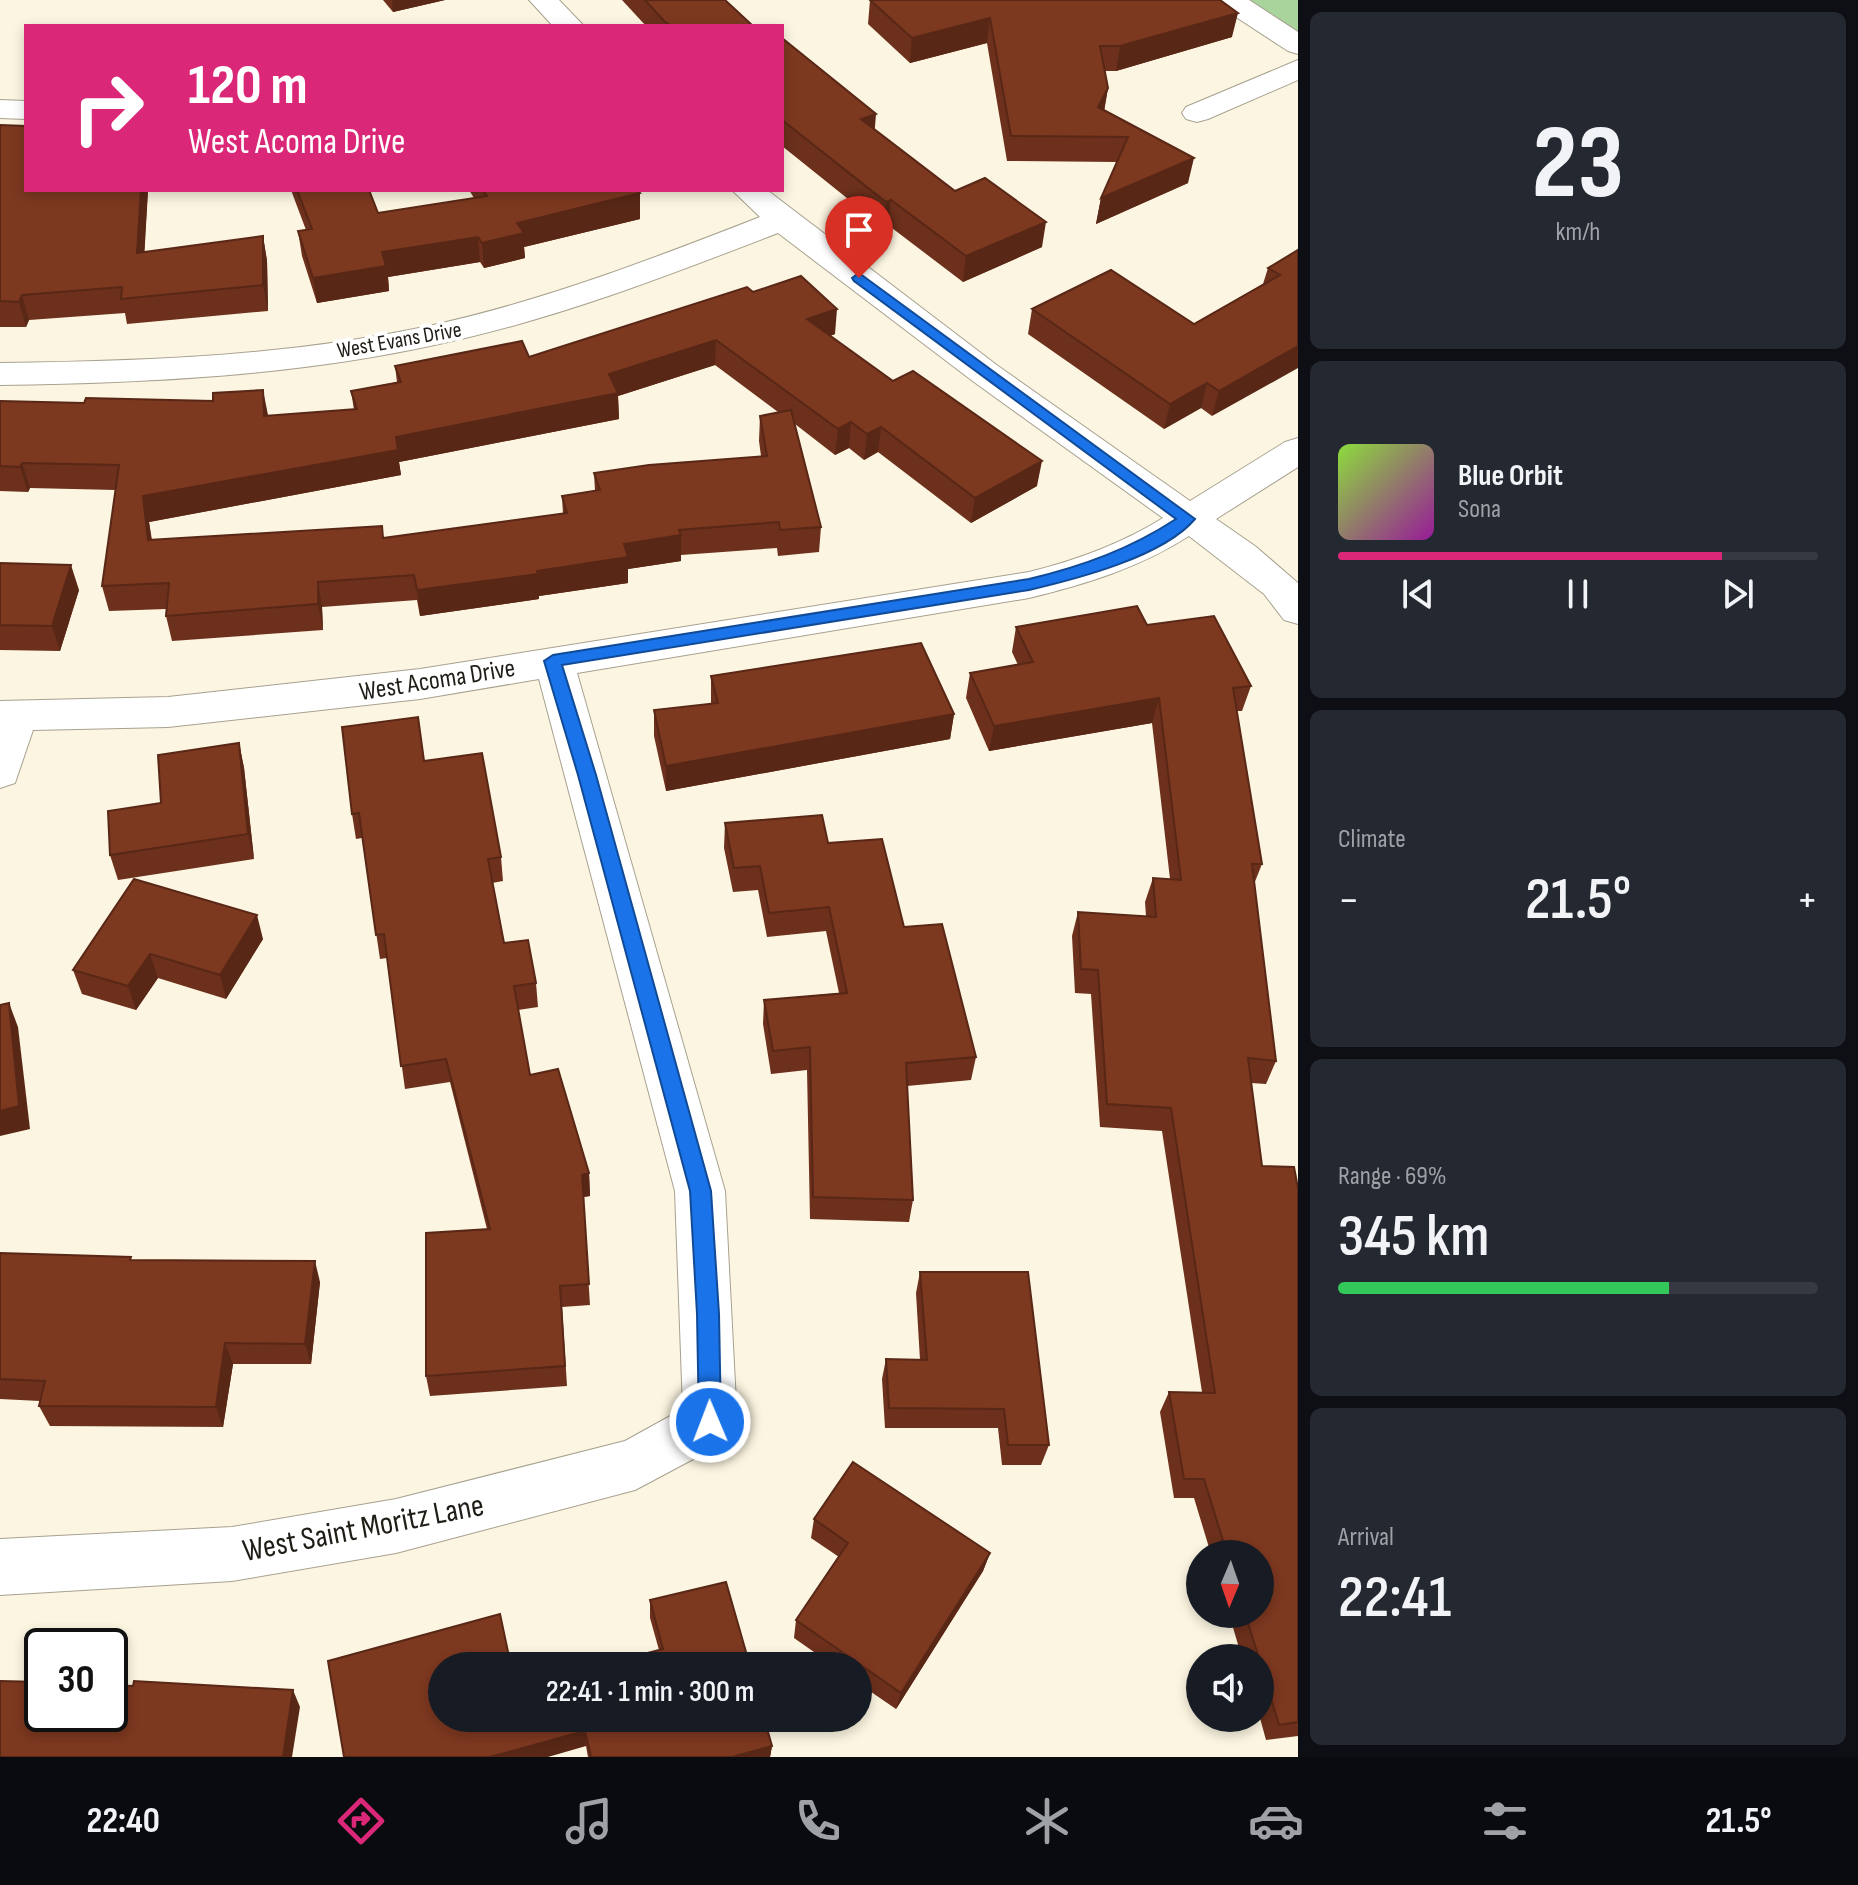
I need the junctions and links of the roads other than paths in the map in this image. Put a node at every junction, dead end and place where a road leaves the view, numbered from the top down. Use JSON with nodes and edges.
{"nodes":[{"id":1,"x":543,"y":0,"type":"edge"},
{"id":2,"x":1229,"y":0,"type":"edge"},
{"id":3,"x":565,"y":24,"type":"edge"},
{"id":4,"x":1298,"y":45,"type":"edge"},
{"id":5,"x":1298,"y":69,"type":"edge"},
{"id":6,"x":0,"y":109,"type":"edge"},
{"id":7,"x":24,"y":110,"type":"edge"},
{"id":8,"x":1197,"y":113,"type":"dead end"},
{"id":9,"x":750,"y":192,"type":"edge"},
{"id":10,"x":782,"y":220,"type":"junction"},
{"id":11,"x":0,"y":374,"type":"edge"},
{"id":12,"x":1298,"y":450,"type":"edge"},
{"id":13,"x":1187,"y":519,"type":"junction"},
{"id":14,"x":1298,"y":610,"type":"edge"},
{"id":15,"x":553,"y":661,"type":"junction"},
{"id":16,"x":8,"y":716,"type":"edge"},
{"id":17,"x":0,"y":772,"type":"edge"},
{"id":18,"x":0,"y":1567,"type":"edge"}],
"edges":[{"from":1,"to":3,"type":"street"},
{"from":2,"to":4,"type":"street"},
{"from":5,"to":8,"type":"street"},
{"from":6,"to":7,"type":"street"},
{"from":9,"to":10,"type":"street"},
{"from":10,"to":11,"type":"street","name":"West Evans Drive"},
{"from":10,"to":13,"type":"street"},
{"from":12,"to":13,"type":"street","name":"West Acoma Drive"},
{"from":13,"to":14,"type":"street"},
{"from":13,"to":15,"type":"street","name":"West Acoma Drive"},
{"from":15,"to":16,"type":"street","name":"West Acoma Drive"},
{"from":15,"to":18,"type":"street","name":"West Saint Moritz Lane"},
{"from":16,"to":17,"type":"street","name":"West Acoma Drive"}]}
